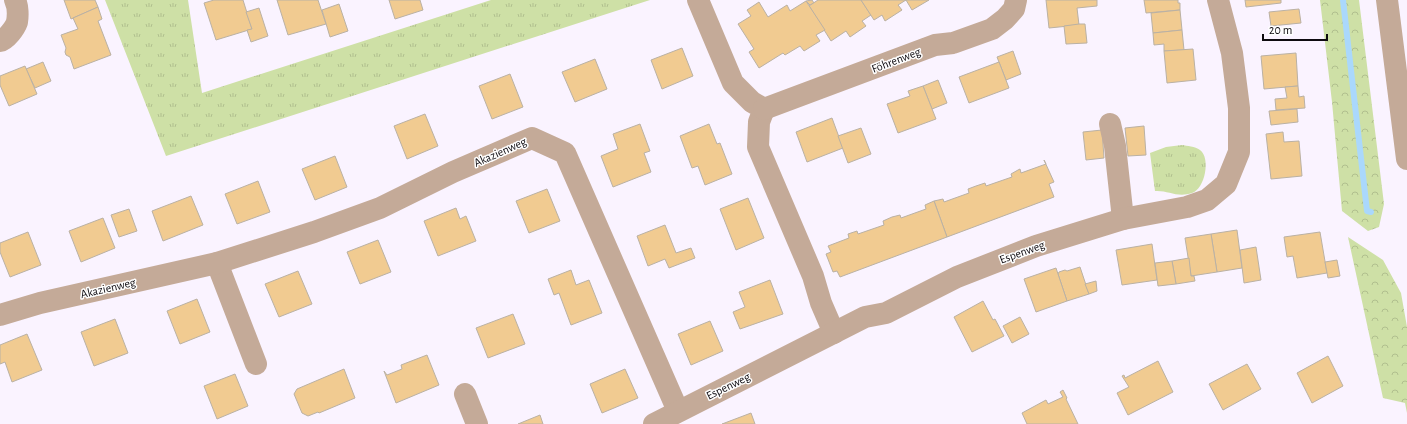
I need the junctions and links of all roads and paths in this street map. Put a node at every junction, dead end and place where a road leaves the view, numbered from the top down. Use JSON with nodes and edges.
{"nodes":[{"id":1,"x":15,"y":0,"type":"edge"},
{"id":2,"x":698,"y":0,"type":"edge"},
{"id":3,"x":1016,"y":0,"type":"edge"},
{"id":4,"x":1218,"y":0,"type":"edge"},
{"id":5,"x":1387,"y":0,"type":"edge"},
{"id":6,"x":0,"y":41,"type":"edge"},
{"id":7,"x":764,"y":109,"type":"junction"},
{"id":8,"x":1110,"y":124,"type":"dead end"},
{"id":9,"x":1407,"y":159,"type":"edge"},
{"id":10,"x":1122,"y":219,"type":"junction"},
{"id":11,"x":217,"y":263,"type":"junction"},
{"id":12,"x":0,"y":315,"type":"edge"},
{"id":13,"x":834,"y":333,"type":"junction"},
{"id":14,"x":256,"y":364,"type":"dead end"},
{"id":15,"x":465,"y":394,"type":"dead end"},
{"id":16,"x":678,"y":411,"type":"junction"},
{"id":17,"x":477,"y":424,"type":"edge"},
{"id":18,"x":654,"y":424,"type":"edge"}],
"edges":[{"from":1,"to":6,"type":"street"},
{"from":2,"to":7,"type":"street"},
{"from":3,"to":7,"type":"street","name":"Föhrenweg"},
{"from":4,"to":10,"type":"street","name":"Espenweg"},
{"from":5,"to":9,"type":"street"},
{"from":7,"to":13,"type":"street"},
{"from":8,"to":10,"type":"street"},
{"from":10,"to":13,"type":"street","name":"Espenweg"},
{"from":11,"to":12,"type":"street","name":"Akazienweg"},
{"from":11,"to":14,"type":"street"},
{"from":11,"to":16,"type":"street","name":"Akazienweg"},
{"from":13,"to":16,"type":"street","name":"Espenweg"},
{"from":15,"to":17,"type":"street"},
{"from":16,"to":18,"type":"street","name":"Espenweg"}]}
